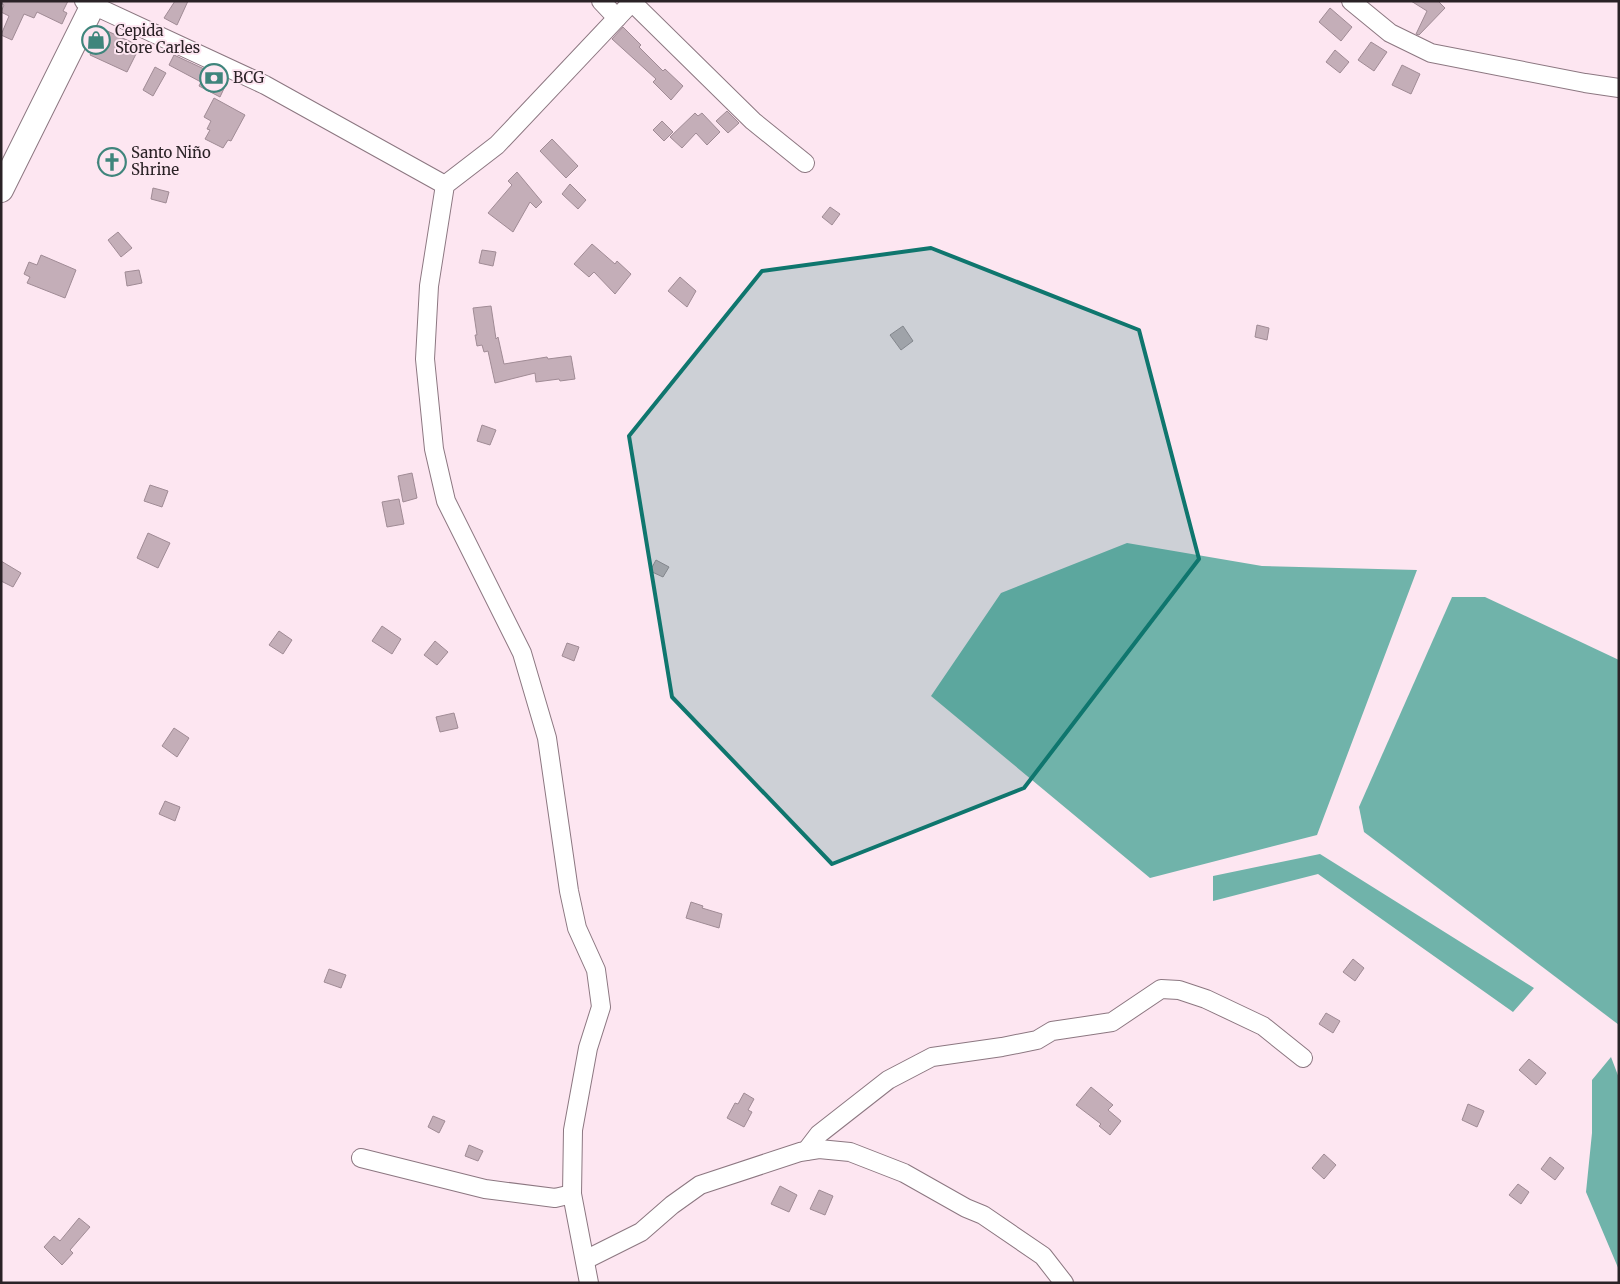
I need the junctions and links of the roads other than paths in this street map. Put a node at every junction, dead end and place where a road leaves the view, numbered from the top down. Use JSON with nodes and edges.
{"nodes":[{"id":1,"x":601,"y":1,"type":"edge"},
{"id":2,"x":1351,"y":1,"type":"edge"},
{"id":3,"x":633,"y":2,"type":"edge"},
{"id":4,"x":90,"y":3,"type":"edge"},
{"id":5,"x":617,"y":18,"type":"junction"},
{"id":6,"x":1619,"y":88,"type":"edge"},
{"id":7,"x":805,"y":163,"type":"dead end"},
{"id":8,"x":445,"y":184,"type":"junction"},
{"id":9,"x":1,"y":190,"type":"edge"},
{"id":10,"x":1303,"y":1058,"type":"dead end"},
{"id":11,"x":806,"y":1151,"type":"junction"},
{"id":12,"x":361,"y":1158,"type":"dead end"},
{"id":13,"x":572,"y":1194,"type":"junction"},
{"id":14,"x":585,"y":1260,"type":"junction"},
{"id":15,"x":589,"y":1283,"type":"edge"},
{"id":16,"x":1064,"y":1283,"type":"edge"}],
"edges":[{"from":1,"to":5,"type":"street"},
{"from":2,"to":6,"type":"street"},
{"from":3,"to":5,"type":"street"},
{"from":3,"to":7,"type":"street"},
{"from":4,"to":8,"type":"street"},
{"from":4,"to":9,"type":"main road"},
{"from":5,"to":8,"type":"street"},
{"from":8,"to":13,"type":"street"},
{"from":10,"to":11,"type":"street"},
{"from":11,"to":14,"type":"street"},
{"from":11,"to":16,"type":"street"},
{"from":12,"to":13,"type":"street"},
{"from":13,"to":14,"type":"street"},
{"from":14,"to":15,"type":"street"}]}
